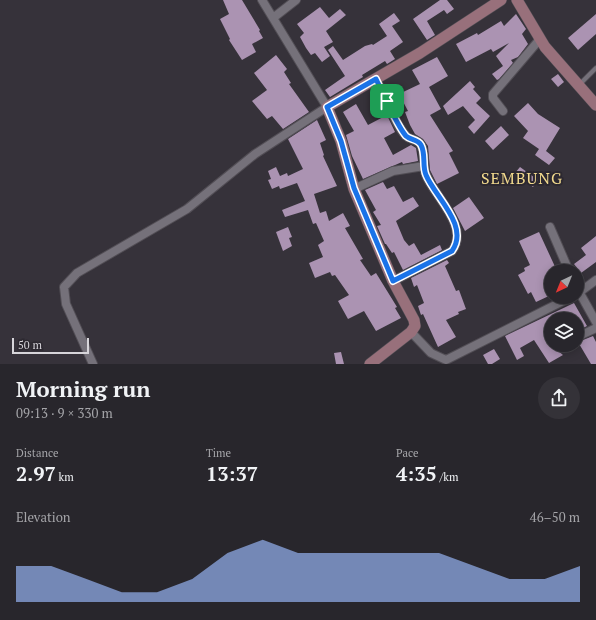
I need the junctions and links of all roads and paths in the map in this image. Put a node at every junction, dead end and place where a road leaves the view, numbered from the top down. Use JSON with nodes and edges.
{"nodes":[{"id":1,"x":262,"y":0,"type":"edge"},
{"id":2,"x":296,"y":0,"type":"edge"},
{"id":3,"x":501,"y":0,"type":"edge"},
{"id":4,"x":517,"y":0,"type":"edge"},
{"id":5,"x":273,"y":18,"type":"junction"},
{"id":6,"x":540,"y":39,"type":"junction"},
{"id":7,"x":596,"y":68,"type":"edge"},
{"id":8,"x":376,"y":79,"type":"junction"},
{"id":9,"x":578,"y":85,"type":"junction"},
{"id":10,"x":596,"y":105,"type":"edge"},
{"id":11,"x":327,"y":107,"type":"junction"},
{"id":12,"x":503,"y":111,"type":"dead end"},
{"id":13,"x":424,"y":166,"type":"junction"},
{"id":14,"x":354,"y":188,"type":"junction"},
{"id":15,"x":550,"y":227,"type":"dead end"},
{"id":16,"x":567,"y":264,"type":"edge"},
{"id":17,"x":596,"y":280,"type":"edge"},
{"id":18,"x":393,"y":281,"type":"junction"},
{"id":19,"x":584,"y":287,"type":"edge"},
{"id":20,"x":584,"y":301,"type":"edge"},
{"id":21,"x":557,"y":304,"type":"edge"},
{"id":22,"x":596,"y":322,"type":"edge"},
{"id":23,"x":596,"y":328,"type":"edge"},
{"id":24,"x":411,"y":332,"type":"junction"},
{"id":25,"x":584,"y":334,"type":"edge"},
{"id":26,"x":93,"y":364,"type":"edge"},
{"id":27,"x":370,"y":364,"type":"edge"}],
"edges":[{"from":1,"to":5,"type":"street"},
{"from":2,"to":5,"type":"street"},
{"from":3,"to":8,"type":"main road"},
{"from":4,"to":6,"type":"main road"},
{"from":5,"to":11,"type":"street"},
{"from":6,"to":9,"type":"main road"},
{"from":6,"to":12,"type":"street"},
{"from":7,"to":9,"type":"lane"},
{"from":8,"to":11,"type":"main road"},
{"from":8,"to":13,"type":"street"},
{"from":9,"to":10,"type":"main road"},
{"from":11,"to":14,"type":"main road"},
{"from":11,"to":26,"type":"street"},
{"from":13,"to":14,"type":"street"},
{"from":13,"to":18,"type":"street"},
{"from":14,"to":18,"type":"main road"},
{"from":15,"to":16,"type":"street"},
{"from":17,"to":19,"type":"street"},
{"from":18,"to":24,"type":"main road"},
{"from":20,"to":22,"type":"street"},
{"from":21,"to":24,"type":"street"},
{"from":23,"to":25,"type":"street"},
{"from":24,"to":27,"type":"main road"}]}
